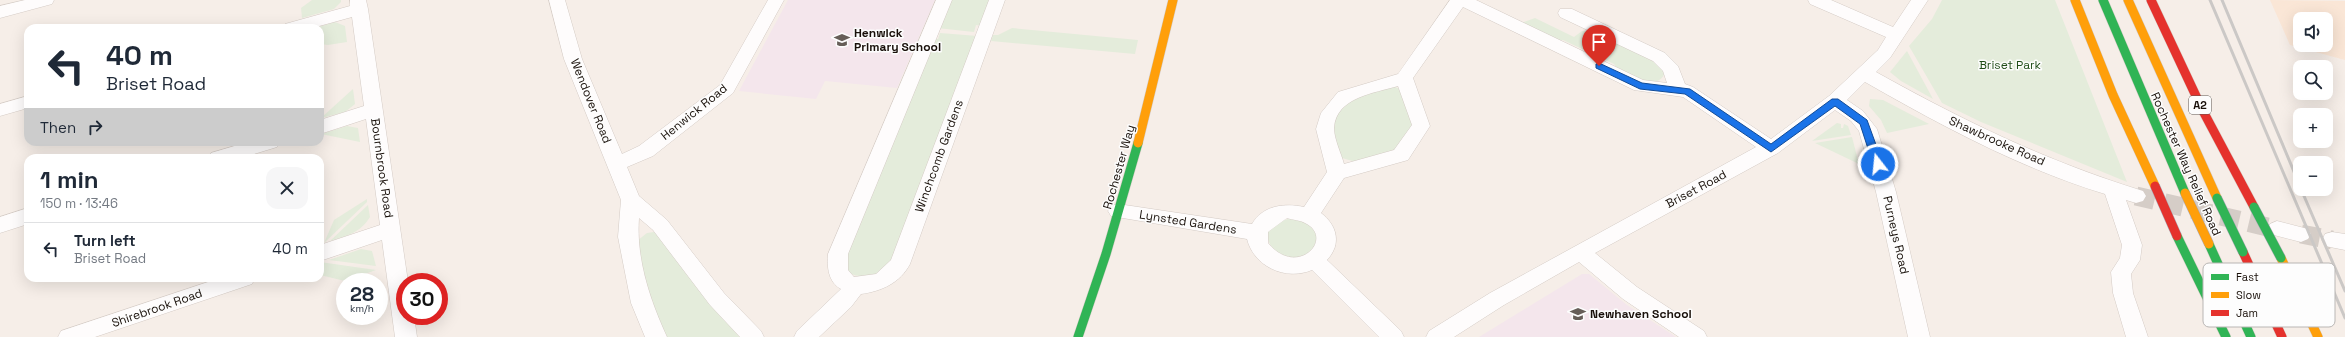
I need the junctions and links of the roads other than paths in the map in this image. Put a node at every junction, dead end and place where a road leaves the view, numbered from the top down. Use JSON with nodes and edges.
{"nodes":[{"id":1,"x":46,"y":0,"type":"edge"},
{"id":2,"x":557,"y":0,"type":"edge"},
{"id":3,"x":776,"y":0,"type":"edge"},
{"id":4,"x":944,"y":0,"type":"edge"},
{"id":5,"x":997,"y":0,"type":"edge"},
{"id":6,"x":1173,"y":0,"type":"edge"},
{"id":7,"x":1460,"y":0,"type":"edge"},
{"id":8,"x":1816,"y":0,"type":"edge"},
{"id":9,"x":1920,"y":0,"type":"edge"},
{"id":10,"x":2075,"y":0,"type":"edge"},
{"id":11,"x":2103,"y":0,"type":"edge"},
{"id":12,"x":2128,"y":0,"type":"edge"},
{"id":13,"x":2151,"y":0,"type":"edge"},
{"id":14,"x":359,"y":4,"type":"edge"},
{"id":15,"x":0,"y":12,"type":"edge"},
{"id":16,"x":1566,"y":13,"type":"dead end"},
{"id":17,"x":302,"y":24,"type":"edge"},
{"id":18,"x":1897,"y":35,"type":"junction"},
{"id":19,"x":1863,"y":74,"type":"junction"},
{"id":20,"x":1404,"y":78,"type":"junction"},
{"id":21,"x":1676,"y":89,"type":"junction"},
{"id":22,"x":1835,"y":101,"type":"junction"},
{"id":23,"x":24,"y":103,"type":"edge"},
{"id":24,"x":0,"y":110,"type":"edge"},
{"id":25,"x":374,"y":110,"type":"junction"},
{"id":26,"x":324,"y":126,"type":"edge"},
{"id":27,"x":257,"y":146,"type":"edge"},
{"id":28,"x":1771,"y":148,"type":"junction"},
{"id":29,"x":231,"y":154,"type":"edge"},
{"id":30,"x":617,"y":164,"type":"junction"},
{"id":31,"x":1337,"y":173,"type":"junction"},
{"id":32,"x":2114,"y":190,"type":"junction"},
{"id":33,"x":2136,"y":196,"type":"tunnel mouth"},
{"id":34,"x":631,"y":200,"type":"junction"},
{"id":35,"x":1118,"y":211,"type":"junction"},
{"id":36,"x":1309,"y":215,"type":"junction"},
{"id":37,"x":24,"y":217,"type":"edge"},
{"id":38,"x":0,"y":225,"type":"edge"},
{"id":39,"x":391,"y":229,"type":"junction"},
{"id":40,"x":2277,"y":229,"type":"tunnel mouth"},
{"id":41,"x":1258,"y":233,"type":"junction"},
{"id":42,"x":2301,"y":234,"type":"tunnel mouth"},
{"id":43,"x":324,"y":252,"type":"edge"},
{"id":44,"x":1580,"y":252,"type":"junction"},
{"id":45,"x":1315,"y":261,"type":"junction"},
{"id":46,"x":2217,"y":263,"type":"edge"},
{"id":47,"x":2248,"y":263,"type":"edge"},
{"id":48,"x":2283,"y":263,"type":"edge"},
{"id":49,"x":233,"y":282,"type":"edge"},
{"id":50,"x":855,"y":286,"type":"junction"},
{"id":51,"x":2203,"y":290,"type":"edge"},
{"id":52,"x":2221,"y":327,"type":"edge"},
{"id":53,"x":2246,"y":327,"type":"edge"},
{"id":54,"x":2277,"y":327,"type":"edge"},
{"id":55,"x":2313,"y":327,"type":"edge"},
{"id":56,"x":69,"y":337,"type":"edge"},
{"id":57,"x":406,"y":337,"type":"edge"},
{"id":58,"x":656,"y":337,"type":"edge"},
{"id":59,"x":753,"y":337,"type":"edge"},
{"id":60,"x":805,"y":337,"type":"edge"},
{"id":61,"x":1078,"y":337,"type":"edge"},
{"id":62,"x":1393,"y":337,"type":"edge"},
{"id":63,"x":1437,"y":337,"type":"edge"},
{"id":64,"x":1696,"y":337,"type":"edge"},
{"id":65,"x":1919,"y":337,"type":"edge"},
{"id":66,"x":2137,"y":337,"type":"edge"},
{"id":67,"x":2226,"y":337,"type":"edge"},
{"id":68,"x":2250,"y":337,"type":"edge"},
{"id":69,"x":2282,"y":337,"type":"edge"},
{"id":70,"x":2318,"y":337,"type":"edge"}],
"edges":[{"from":1,"to":15,"type":"street"},
{"from":2,"to":30,"type":"street","name":"Wendover Road"},
{"from":3,"to":30,"type":"street","name":"Henwick Road"},
{"from":4,"to":50,"type":"street"},
{"from":5,"to":50,"type":"street","name":"Winchcomb Gardens"},
{"from":6,"to":35,"type":"main road","name":"Rochester Way"},
{"from":7,"to":20,"type":"street"},
{"from":7,"to":21,"type":"street"},
{"from":8,"to":18,"type":"street"},
{"from":9,"to":18,"type":"street","name":"Briset Road"},
{"from":10,"to":51,"type":"main road","bridge":true},
{"from":11,"to":46,"type":"main road","name":"Rochester Way Relief Road","bridge":true},
{"from":12,"to":47,"type":"main road","name":"Rochester Way Relief Road","number":"A2","bridge":true},
{"from":13,"to":48,"type":"main road","number":"A2","bridge":true},
{"from":14,"to":17,"type":"street"},
{"from":14,"to":25,"type":"street","name":"Bournbrook Road"},
{"from":16,"to":21,"type":"street"},
{"from":18,"to":19,"type":"street","name":"Briset Road"},
{"from":19,"to":22,"type":"street","name":"Briset Road"},
{"from":19,"to":32,"type":"street","name":"Shawbrooke Road"},
{"from":20,"to":31,"type":"street"},
{"from":20,"to":31,"type":"street"},
{"from":21,"to":28,"type":"street"},
{"from":22,"to":28,"type":"street","name":"Briset Road"},
{"from":22,"to":65,"type":"street","name":"Purneys Road"},
{"from":23,"to":24,"type":"street"},
{"from":25,"to":26,"type":"street"},
{"from":25,"to":39,"type":"street","name":"Bournbrook Road"},
{"from":27,"to":29,"type":"street"},
{"from":28,"to":44,"type":"street","name":"Briset Road"},
{"from":30,"to":34,"type":"street","name":"Wendover Road"},
{"from":31,"to":36,"type":"street"},
{"from":32,"to":33,"type":"street","name":"Shawbrooke Road"},
{"from":32,"to":66,"type":"street"},
{"from":34,"to":58,"type":"street","name":"Wendover Road"},
{"from":34,"to":59,"type":"street","name":"Wendover Road"},
{"from":35,"to":41,"type":"street","name":"Lynsted Gardens"},
{"from":35,"to":61,"type":"main road","name":"Rochester Way"},
{"from":36,"to":41,"type":"street"},
{"from":36,"to":45,"type":"street"},
{"from":37,"to":38,"type":"street"},
{"from":39,"to":43,"type":"street"},
{"from":39,"to":57,"type":"street","name":"Bournbrook Road"},
{"from":40,"to":42,"type":"street"},
{"from":41,"to":45,"type":"street"},
{"from":44,"to":63,"type":"street","name":"Briset Road"},
{"from":44,"to":64,"type":"street"},
{"from":45,"to":62,"type":"street"},
{"from":49,"to":56,"type":"street","name":"Shirebrook Road"},
{"from":50,"to":60,"type":"street"},
{"from":52,"to":67,"type":"main road","bridge":true},
{"from":53,"to":68,"type":"main road","name":"Rochester Way Relief Road","bridge":true},
{"from":54,"to":69,"type":"main road","name":"Rochester Way Relief Road","number":"A2","bridge":true},
{"from":55,"to":70,"type":"main road","number":"A2","bridge":true}]}
